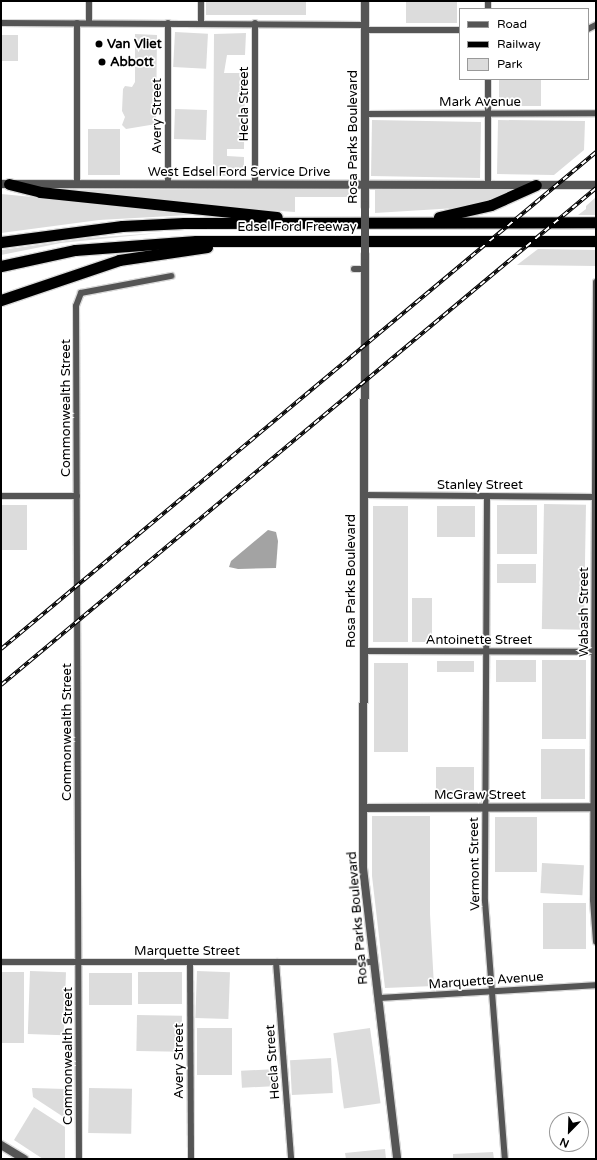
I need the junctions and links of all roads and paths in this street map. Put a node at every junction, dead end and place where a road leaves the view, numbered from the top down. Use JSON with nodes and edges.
{"nodes":[{"id":1,"x":89,"y":1,"type":"edge"},
{"id":2,"x":201,"y":1,"type":"edge"},
{"id":3,"x":365,"y":1,"type":"edge"},
{"id":4,"x":1,"y":22,"type":"edge"},
{"id":5,"x":77,"y":23,"type":"junction"},
{"id":6,"x":88,"y":23,"type":"junction"},
{"id":7,"x":168,"y":23,"type":"junction"},
{"id":8,"x":201,"y":23,"type":"junction"},
{"id":9,"x":255,"y":23,"type":"junction"},
{"id":10,"x":365,"y":27,"type":"junction"},
{"id":11,"x":459,"y":30,"type":"edge"},
{"id":12,"x":488,"y":80,"type":"edge"},
{"id":13,"x":596,"y":113,"type":"edge"},
{"id":14,"x":365,"y":114,"type":"junction"},
{"id":15,"x":488,"y":114,"type":"junction"},
{"id":16,"x":5,"y":184,"type":"edge"},
{"id":17,"x":77,"y":184,"type":"junction"},
{"id":18,"x":168,"y":184,"type":"junction"},
{"id":19,"x":255,"y":184,"type":"junction"},
{"id":20,"x":596,"y":184,"type":"edge"},
{"id":21,"x":364,"y":185,"type":"junction"},
{"id":22,"x":488,"y":185,"type":"junction"},
{"id":23,"x":536,"y":185,"type":"junction"},
{"id":24,"x":424,"y":221,"type":"junction"},
{"id":25,"x":596,"y":222,"type":"edge"},
{"id":26,"x":303,"y":224,"type":"junction"},
{"id":27,"x":248,"y":241,"type":"junction"},
{"id":28,"x":596,"y":241,"type":"edge"},
{"id":29,"x":1,"y":242,"type":"edge"},
{"id":30,"x":1,"y":266,"type":"edge"},
{"id":31,"x":354,"y":269,"type":"dead end"},
{"id":32,"x":364,"y":269,"type":"junction"},
{"id":33,"x":171,"y":276,"type":"dead end"},
{"id":34,"x":596,"y":282,"type":"edge"},
{"id":35,"x":596,"y":289,"type":"edge"},
{"id":36,"x":1,"y":300,"type":"edge"},
{"id":37,"x":596,"y":341,"type":"edge"},
{"id":38,"x":364,"y":495,"type":"junction"},
{"id":39,"x":1,"y":496,"type":"edge"},
{"id":40,"x":77,"y":496,"type":"junction"},
{"id":41,"x":487,"y":496,"type":"junction"},
{"id":42,"x":596,"y":497,"type":"edge"},
{"id":43,"x":363,"y":651,"type":"junction"},
{"id":44,"x":487,"y":651,"type":"junction"},
{"id":45,"x":596,"y":652,"type":"edge"},
{"id":46,"x":485,"y":807,"type":"junction"},
{"id":47,"x":363,"y":808,"type":"junction"},
{"id":48,"x":596,"y":808,"type":"edge"},
{"id":49,"x":596,"y":942,"type":"edge"},
{"id":50,"x":1,"y":962,"type":"edge"},
{"id":51,"x":78,"y":962,"type":"junction"},
{"id":52,"x":190,"y":962,"type":"junction"},
{"id":53,"x":276,"y":962,"type":"junction"},
{"id":54,"x":373,"y":962,"type":"junction"},
{"id":55,"x":596,"y":985,"type":"edge"},
{"id":56,"x":492,"y":991,"type":"junction"},
{"id":57,"x":378,"y":998,"type":"junction"},
{"id":58,"x":1,"y":1145,"type":"edge"},
{"id":59,"x":21,"y":1158,"type":"edge"},
{"id":60,"x":79,"y":1159,"type":"edge"},
{"id":61,"x":191,"y":1159,"type":"edge"},
{"id":62,"x":291,"y":1159,"type":"edge"},
{"id":63,"x":397,"y":1159,"type":"edge"},
{"id":64,"x":505,"y":1159,"type":"edge"}],
"edges":[{"from":1,"to":6,"type":"street"},
{"from":2,"to":8,"type":"street"},
{"from":3,"to":10,"type":"street","name":"Rosa Parks Boulevard"},
{"from":4,"to":5,"type":"street"},
{"from":5,"to":6,"type":"street"},
{"from":5,"to":17,"type":"street"},
{"from":6,"to":7,"type":"street"},
{"from":7,"to":8,"type":"street"},
{"from":7,"to":18,"type":"street","name":"Avery Street"},
{"from":8,"to":9,"type":"street"},
{"from":9,"to":10,"type":"street"},
{"from":9,"to":19,"type":"street","name":"Hecla Street"},
{"from":10,"to":11,"type":"street"},
{"from":10,"to":14,"type":"street","name":"Rosa Parks Boulevard"},
{"from":12,"to":15,"type":"street"},
{"from":13,"to":15,"type":"street","name":"Mark Avenue"},
{"from":14,"to":15,"type":"street","name":"Mark Avenue"},
{"from":14,"to":21,"type":"street","name":"Rosa Parks Boulevard"},
{"from":15,"to":22,"type":"street"},
{"from":16,"to":17,"type":"street","name":"West Edsel Ford Service Drive"},
{"from":16,"to":26,"type":"highway"},
{"from":17,"to":18,"type":"street","name":"West Edsel Ford Service Drive"},
{"from":18,"to":19,"type":"street","name":"West Edsel Ford Service Drive"},
{"from":19,"to":21,"type":"street","name":"West Edsel Ford Service Drive"},
{"from":20,"to":23,"type":"street","name":"West Edsel Ford Service Drive"},
{"from":21,"to":22,"type":"street","name":"West Edsel Ford Service Drive"},
{"from":21,"to":32,"type":"street","name":"Rosa Parks Boulevard","bridge":true},
{"from":22,"to":23,"type":"street","name":"West Edsel Ford Service Drive"},
{"from":23,"to":24,"type":"highway"},
{"from":24,"to":25,"type":"highway","name":"Edsel Ford Freeway"},
{"from":24,"to":26,"type":"highway","name":"Edsel Ford Freeway"},
{"from":26,"to":29,"type":"highway","name":"Edsel Ford Freeway"},
{"from":27,"to":28,"type":"highway","name":"Edsel Ford Freeway"},
{"from":27,"to":30,"type":"highway","name":"Edsel Ford Freeway"},
{"from":27,"to":36,"type":"highway"},
{"from":31,"to":32,"type":"street"},
{"from":32,"to":38,"type":"street","name":"Rosa Parks Boulevard"},
{"from":33,"to":40,"type":"street","name":"Commonwealth Street"},
{"from":34,"to":35,"type":"street","name":"Wabash Street"},
{"from":35,"to":37,"type":"street","name":"Wabash Street"},
{"from":37,"to":42,"type":"street","name":"Wabash Street"},
{"from":38,"to":41,"type":"street","name":"Stanley Street"},
{"from":38,"to":43,"type":"street","name":"Rosa Parks Boulevard"},
{"from":39,"to":40,"type":"street"},
{"from":40,"to":51,"type":"street","name":"Commonwealth Street"},
{"from":41,"to":42,"type":"street","name":"Stanley Street"},
{"from":41,"to":44,"type":"street","name":"Vermont Street"},
{"from":42,"to":45,"type":"street","name":"Wabash Street"},
{"from":43,"to":44,"type":"street","name":"Antoinette Street"},
{"from":43,"to":47,"type":"street","name":"Rosa Parks Boulevard"},
{"from":44,"to":45,"type":"street","name":"Antoinette Street"},
{"from":44,"to":46,"type":"street","name":"Vermont Street"},
{"from":45,"to":48,"type":"street","name":"Wabash Street"},
{"from":46,"to":47,"type":"street","name":"McGraw Street"},
{"from":46,"to":48,"type":"street","name":"McGraw Street"},
{"from":46,"to":56,"type":"street","name":"Vermont Street"},
{"from":47,"to":54,"type":"street","name":"Rosa Parks Boulevard"},
{"from":48,"to":49,"type":"street","name":"Wabash Street"},
{"from":50,"to":51,"type":"street","name":"Marquette Street"},
{"from":51,"to":52,"type":"street","name":"Marquette Street"},
{"from":51,"to":60,"type":"street","name":"Commonwealth Street"},
{"from":52,"to":53,"type":"street","name":"Marquette Street"},
{"from":52,"to":61,"type":"street","name":"Avery Street"},
{"from":53,"to":54,"type":"street","name":"Marquette Street"},
{"from":53,"to":62,"type":"street","name":"Hecla Street"},
{"from":54,"to":57,"type":"street","name":"Rosa Parks Boulevard"},
{"from":55,"to":56,"type":"street","name":"Marquette Avenue"},
{"from":56,"to":57,"type":"street","name":"Marquette Avenue"},
{"from":56,"to":64,"type":"street","name":"Vermont Street"},
{"from":57,"to":63,"type":"street","name":"Rosa Parks Boulevard"},
{"from":58,"to":59,"type":"street"}]}
